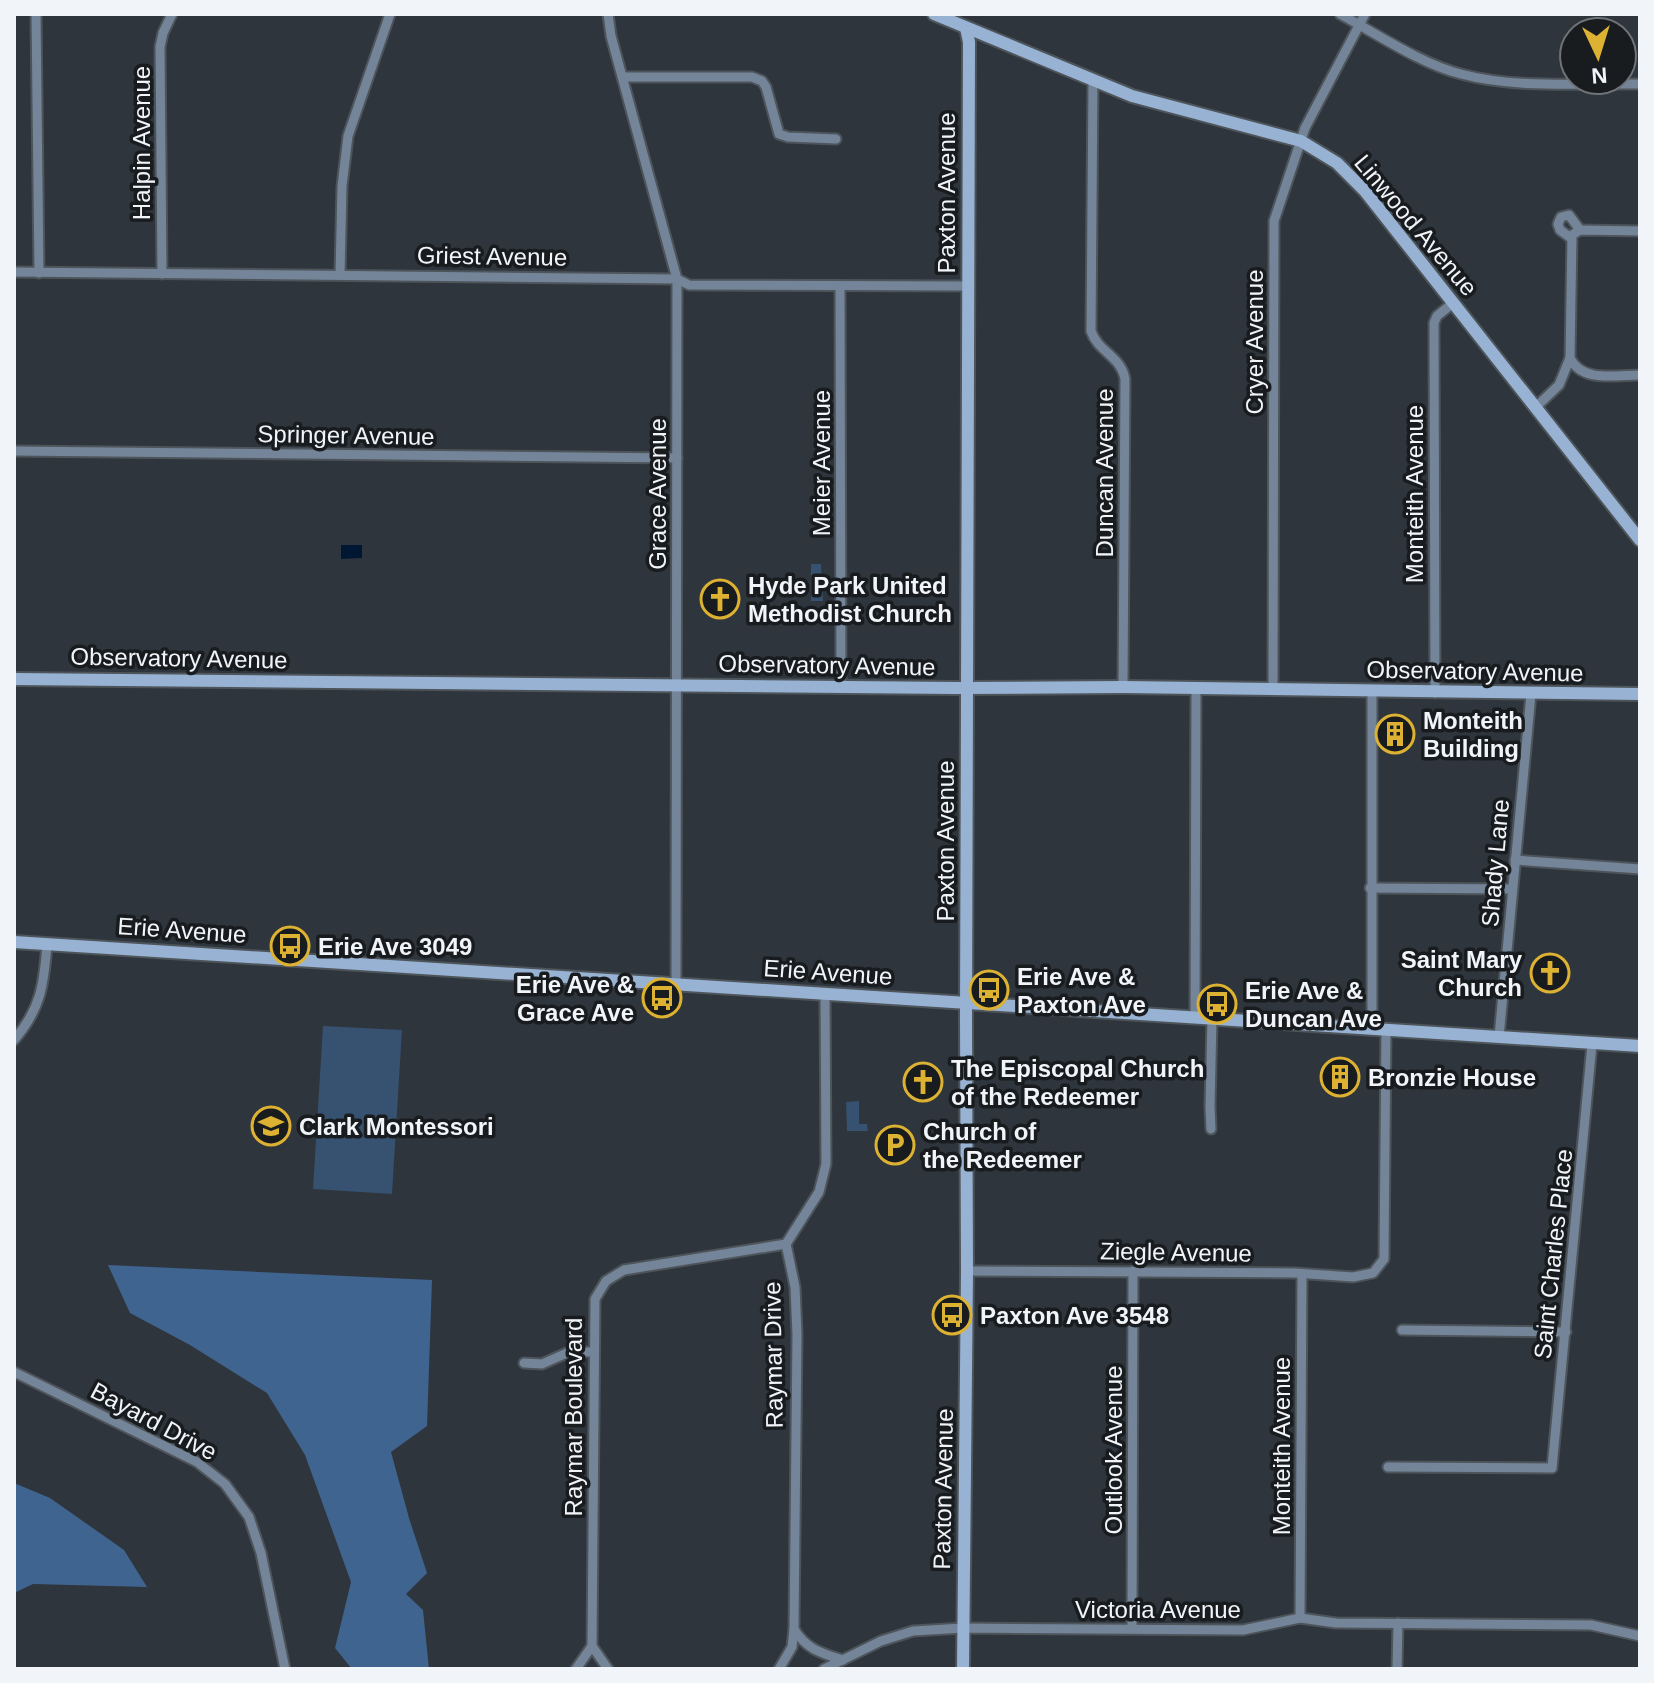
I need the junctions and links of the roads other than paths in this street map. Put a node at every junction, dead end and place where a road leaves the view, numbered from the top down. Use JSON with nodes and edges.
{"nodes":[{"id":1,"x":36,"y":14,"type":"edge"},
{"id":2,"x":172,"y":14,"type":"edge"},
{"id":3,"x":390,"y":14,"type":"edge"},
{"id":4,"x":608,"y":14,"type":"edge"},
{"id":5,"x":934,"y":14,"type":"edge"},
{"id":6,"x":964,"y":14,"type":"edge"},
{"id":7,"x":1340,"y":14,"type":"edge"},
{"id":8,"x":1365,"y":14,"type":"edge"},
{"id":9,"x":1359,"y":25,"type":"junction"},
{"id":10,"x":966,"y":28,"type":"junction"},
{"id":11,"x":623,"y":77,"type":"junction"},
{"id":12,"x":1093,"y":79,"type":"junction"},
{"id":13,"x":1640,"y":84,"type":"edge"},
{"id":14,"x":836,"y":139,"type":"dead end"},
{"id":15,"x":1301,"y":141,"type":"junction"},
{"id":16,"x":1580,"y":230,"type":"junction"},
{"id":17,"x":1640,"y":231,"type":"edge"},
{"id":18,"x":1571,"y":238,"type":"junction"},
{"id":19,"x":14,"y":272,"type":"edge"},
{"id":20,"x":39,"y":273,"type":"junction"},
{"id":21,"x":162,"y":274,"type":"junction"},
{"id":22,"x":340,"y":275,"type":"junction"},
{"id":23,"x":677,"y":279,"type":"junction"},
{"id":24,"x":840,"y":286,"type":"junction"},
{"id":25,"x":968,"y":286,"type":"junction"},
{"id":26,"x":1453,"y":303,"type":"junction"},
{"id":27,"x":1570,"y":358,"type":"junction"},
{"id":28,"x":1585,"y":374,"type":"junction"},
{"id":29,"x":1640,"y":375,"type":"edge"},
{"id":30,"x":1559,"y":385,"type":"junction"},
{"id":31,"x":1537,"y":406,"type":"junction"},
{"id":32,"x":14,"y":451,"type":"edge"},
{"id":33,"x":677,"y":458,"type":"junction"},
{"id":34,"x":1640,"y":540,"type":"edge"},
{"id":35,"x":14,"y":679,"type":"edge"},
{"id":36,"x":677,"y":685,"type":"junction"},
{"id":37,"x":841,"y":687,"type":"junction"},
{"id":38,"x":1123,"y":687,"type":"junction"},
{"id":39,"x":968,"y":688,"type":"junction"},
{"id":40,"x":1196,"y":689,"type":"junction"},
{"id":41,"x":1273,"y":690,"type":"junction"},
{"id":42,"x":1372,"y":692,"type":"junction"},
{"id":43,"x":1435,"y":693,"type":"junction"},
{"id":44,"x":1531,"y":694,"type":"junction"},
{"id":45,"x":1640,"y":694,"type":"edge"},
{"id":46,"x":1515,"y":860,"type":"junction"},
{"id":47,"x":1640,"y":869,"type":"edge"},
{"id":48,"x":1370,"y":888,"type":"junction"},
{"id":49,"x":1512,"y":889,"type":"junction"},
{"id":50,"x":14,"y":942,"type":"edge"},
{"id":51,"x":47,"y":944,"type":"junction"},
{"id":52,"x":676,"y":983,"type":"junction"},
{"id":53,"x":825,"y":995,"type":"junction"},
{"id":54,"x":966,"y":1003,"type":"junction"},
{"id":55,"x":1195,"y":1017,"type":"junction"},
{"id":56,"x":1212,"y":1018,"type":"junction"},
{"id":57,"x":1372,"y":1028,"type":"junction"},
{"id":58,"x":1386,"y":1029,"type":"junction"},
{"id":59,"x":1499,"y":1037,"type":"junction"},
{"id":60,"x":14,"y":1040,"type":"edge"},
{"id":61,"x":1592,"y":1044,"type":"junction"},
{"id":62,"x":1640,"y":1046,"type":"edge"},
{"id":63,"x":1211,"y":1129,"type":"dead end"},
{"id":64,"x":786,"y":1244,"type":"junction"},
{"id":65,"x":967,"y":1271,"type":"junction"},
{"id":66,"x":1133,"y":1271,"type":"junction"},
{"id":67,"x":1302,"y":1274,"type":"junction"},
{"id":68,"x":1402,"y":1330,"type":"dead end"},
{"id":69,"x":1566,"y":1332,"type":"junction"},
{"id":70,"x":594,"y":1352,"type":"junction"},
{"id":71,"x":524,"y":1363,"type":"dead end"},
{"id":72,"x":14,"y":1372,"type":"edge"},
{"id":73,"x":1388,"y":1467,"type":"dead end"},
{"id":74,"x":1300,"y":1618,"type":"junction"},
{"id":75,"x":1398,"y":1623,"type":"junction"},
{"id":76,"x":963,"y":1628,"type":"junction"},
{"id":77,"x":1132,"y":1628,"type":"junction"},
{"id":78,"x":794,"y":1629,"type":"junction"},
{"id":79,"x":1640,"y":1636,"type":"edge"},
{"id":80,"x":592,"y":1646,"type":"junction"},
{"id":81,"x":843,"y":1660,"type":"junction"},
{"id":82,"x":285,"y":1669,"type":"edge"},
{"id":83,"x":576,"y":1669,"type":"edge"},
{"id":84,"x":608,"y":1669,"type":"edge"},
{"id":85,"x":779,"y":1669,"type":"edge"},
{"id":86,"x":824,"y":1669,"type":"edge"},
{"id":87,"x":963,"y":1669,"type":"edge"},
{"id":88,"x":1397,"y":1669,"type":"edge"}],
"edges":[{"from":1,"to":20,"type":"street"},
{"from":2,"to":21,"type":"street","name":"Halpin Avenue"},
{"from":3,"to":22,"type":"street"},
{"from":4,"to":11,"type":"street","name":"Grace Avenue"},
{"from":5,"to":10,"type":"street","name":"Linwood Avenue"},
{"from":6,"to":10,"type":"street","name":"Paxton Avenue"},
{"from":7,"to":9,"type":"street"},
{"from":8,"to":9,"type":"street","name":"Cryer Avenue"},
{"from":9,"to":13,"type":"street"},
{"from":9,"to":15,"type":"street","name":"Cryer Avenue"},
{"from":10,"to":12,"type":"street","name":"Linwood Avenue"},
{"from":10,"to":25,"type":"street","name":"Paxton Avenue"},
{"from":11,"to":14,"type":"street"},
{"from":11,"to":23,"type":"street","name":"Grace Avenue"},
{"from":12,"to":15,"type":"street","name":"Linwood Avenue"},
{"from":12,"to":38,"type":"street","name":"Duncan Avenue"},
{"from":15,"to":26,"type":"street","name":"Linwood Avenue"},
{"from":15,"to":41,"type":"street","name":"Cryer Avenue"},
{"from":16,"to":17,"type":"street"},
{"from":16,"to":18,"type":"street"},
{"from":16,"to":18,"type":"street"},
{"from":18,"to":27,"type":"street"},
{"from":19,"to":20,"type":"street","name":"Griest Avenue"},
{"from":20,"to":21,"type":"street","name":"Griest Avenue"},
{"from":21,"to":22,"type":"street","name":"Griest Avenue"},
{"from":22,"to":23,"type":"street","name":"Griest Avenue"},
{"from":23,"to":24,"type":"street","name":"Griest Avenue"},
{"from":23,"to":33,"type":"street","name":"Grace Avenue"},
{"from":24,"to":25,"type":"street","name":"Griest Avenue"},
{"from":24,"to":37,"type":"street","name":"Meier Avenue"},
{"from":25,"to":39,"type":"street","name":"Paxton Avenue"},
{"from":26,"to":31,"type":"street","name":"Linwood Avenue"},
{"from":26,"to":43,"type":"street","name":"Monteith Avenue"},
{"from":27,"to":28,"type":"street"},
{"from":27,"to":30,"type":"street"},
{"from":28,"to":29,"type":"street"},
{"from":28,"to":30,"type":"street"},
{"from":30,"to":31,"type":"street"},
{"from":31,"to":34,"type":"street","name":"Linwood Avenue"},
{"from":32,"to":33,"type":"street","name":"Springer Avenue"},
{"from":33,"to":36,"type":"street","name":"Grace Avenue"},
{"from":35,"to":36,"type":"street","name":"Observatory Avenue"},
{"from":36,"to":37,"type":"street","name":"Observatory Avenue"},
{"from":36,"to":52,"type":"street","name":"Grace Avenue"},
{"from":37,"to":39,"type":"street","name":"Observatory Avenue"},
{"from":38,"to":39,"type":"street","name":"Observatory Avenue"},
{"from":38,"to":40,"type":"street","name":"Observatory Avenue"},
{"from":39,"to":54,"type":"street","name":"Paxton Avenue"},
{"from":40,"to":41,"type":"street","name":"Observatory Avenue"},
{"from":40,"to":55,"type":"street"},
{"from":41,"to":42,"type":"street","name":"Observatory Avenue"},
{"from":42,"to":43,"type":"street","name":"Observatory Avenue"},
{"from":42,"to":48,"type":"street"},
{"from":43,"to":44,"type":"street","name":"Observatory Avenue"},
{"from":44,"to":45,"type":"street","name":"Observatory Avenue"},
{"from":44,"to":46,"type":"street","name":"Shady Lane"},
{"from":46,"to":47,"type":"street"},
{"from":46,"to":49,"type":"street","name":"Shady Lane"},
{"from":48,"to":49,"type":"street"},
{"from":48,"to":57,"type":"street"},
{"from":49,"to":59,"type":"street","name":"Shady Lane"},
{"from":50,"to":51,"type":"street","name":"Erie Avenue"},
{"from":51,"to":52,"type":"street","name":"Erie Avenue"},
{"from":51,"to":60,"type":"street"},
{"from":52,"to":53,"type":"street","name":"Erie Avenue"},
{"from":53,"to":54,"type":"street","name":"Erie Avenue"},
{"from":53,"to":64,"type":"street"},
{"from":54,"to":55,"type":"street","name":"Erie Avenue"},
{"from":54,"to":65,"type":"street","name":"Paxton Avenue"},
{"from":55,"to":56,"type":"street","name":"Erie Avenue"},
{"from":56,"to":57,"type":"street","name":"Erie Avenue"},
{"from":56,"to":63,"type":"street"},
{"from":57,"to":58,"type":"street","name":"Erie Avenue"},
{"from":58,"to":59,"type":"street","name":"Erie Avenue"},
{"from":58,"to":67,"type":"street","name":"Ziegle Avenue"},
{"from":59,"to":61,"type":"street","name":"Erie Avenue"},
{"from":61,"to":62,"type":"street","name":"Erie Avenue"},
{"from":61,"to":69,"type":"street","name":"Saint Charles Place"},
{"from":64,"to":70,"type":"street","name":"Raymar Boulevard"},
{"from":64,"to":78,"type":"street","name":"Raymar Drive"},
{"from":65,"to":66,"type":"street","name":"Ziegle Avenue"},
{"from":65,"to":76,"type":"street","name":"Paxton Avenue"},
{"from":66,"to":67,"type":"street","name":"Ziegle Avenue"},
{"from":66,"to":77,"type":"street","name":"Outlook Avenue"},
{"from":67,"to":74,"type":"street","name":"Monteith Avenue"},
{"from":68,"to":69,"type":"street"},
{"from":69,"to":73,"type":"street","name":"Saint Charles Place"},
{"from":70,"to":71,"type":"street"},
{"from":70,"to":80,"type":"street","name":"Raymar Boulevard"},
{"from":72,"to":82,"type":"street","name":"Bayard Drive"},
{"from":74,"to":75,"type":"street","name":"Victoria Avenue"},
{"from":74,"to":77,"type":"street","name":"Victoria Avenue"},
{"from":75,"to":79,"type":"street","name":"Victoria Avenue"},
{"from":75,"to":88,"type":"street"},
{"from":76,"to":77,"type":"street","name":"Victoria Avenue"},
{"from":76,"to":81,"type":"street","name":"Victoria Avenue"},
{"from":76,"to":87,"type":"street","name":"Paxton Avenue"},
{"from":78,"to":81,"type":"street"},
{"from":78,"to":85,"type":"street","name":"Raymar Drive"},
{"from":80,"to":83,"type":"street"},
{"from":80,"to":84,"type":"street"},
{"from":81,"to":86,"type":"street","name":"Victoria Avenue"}]}
